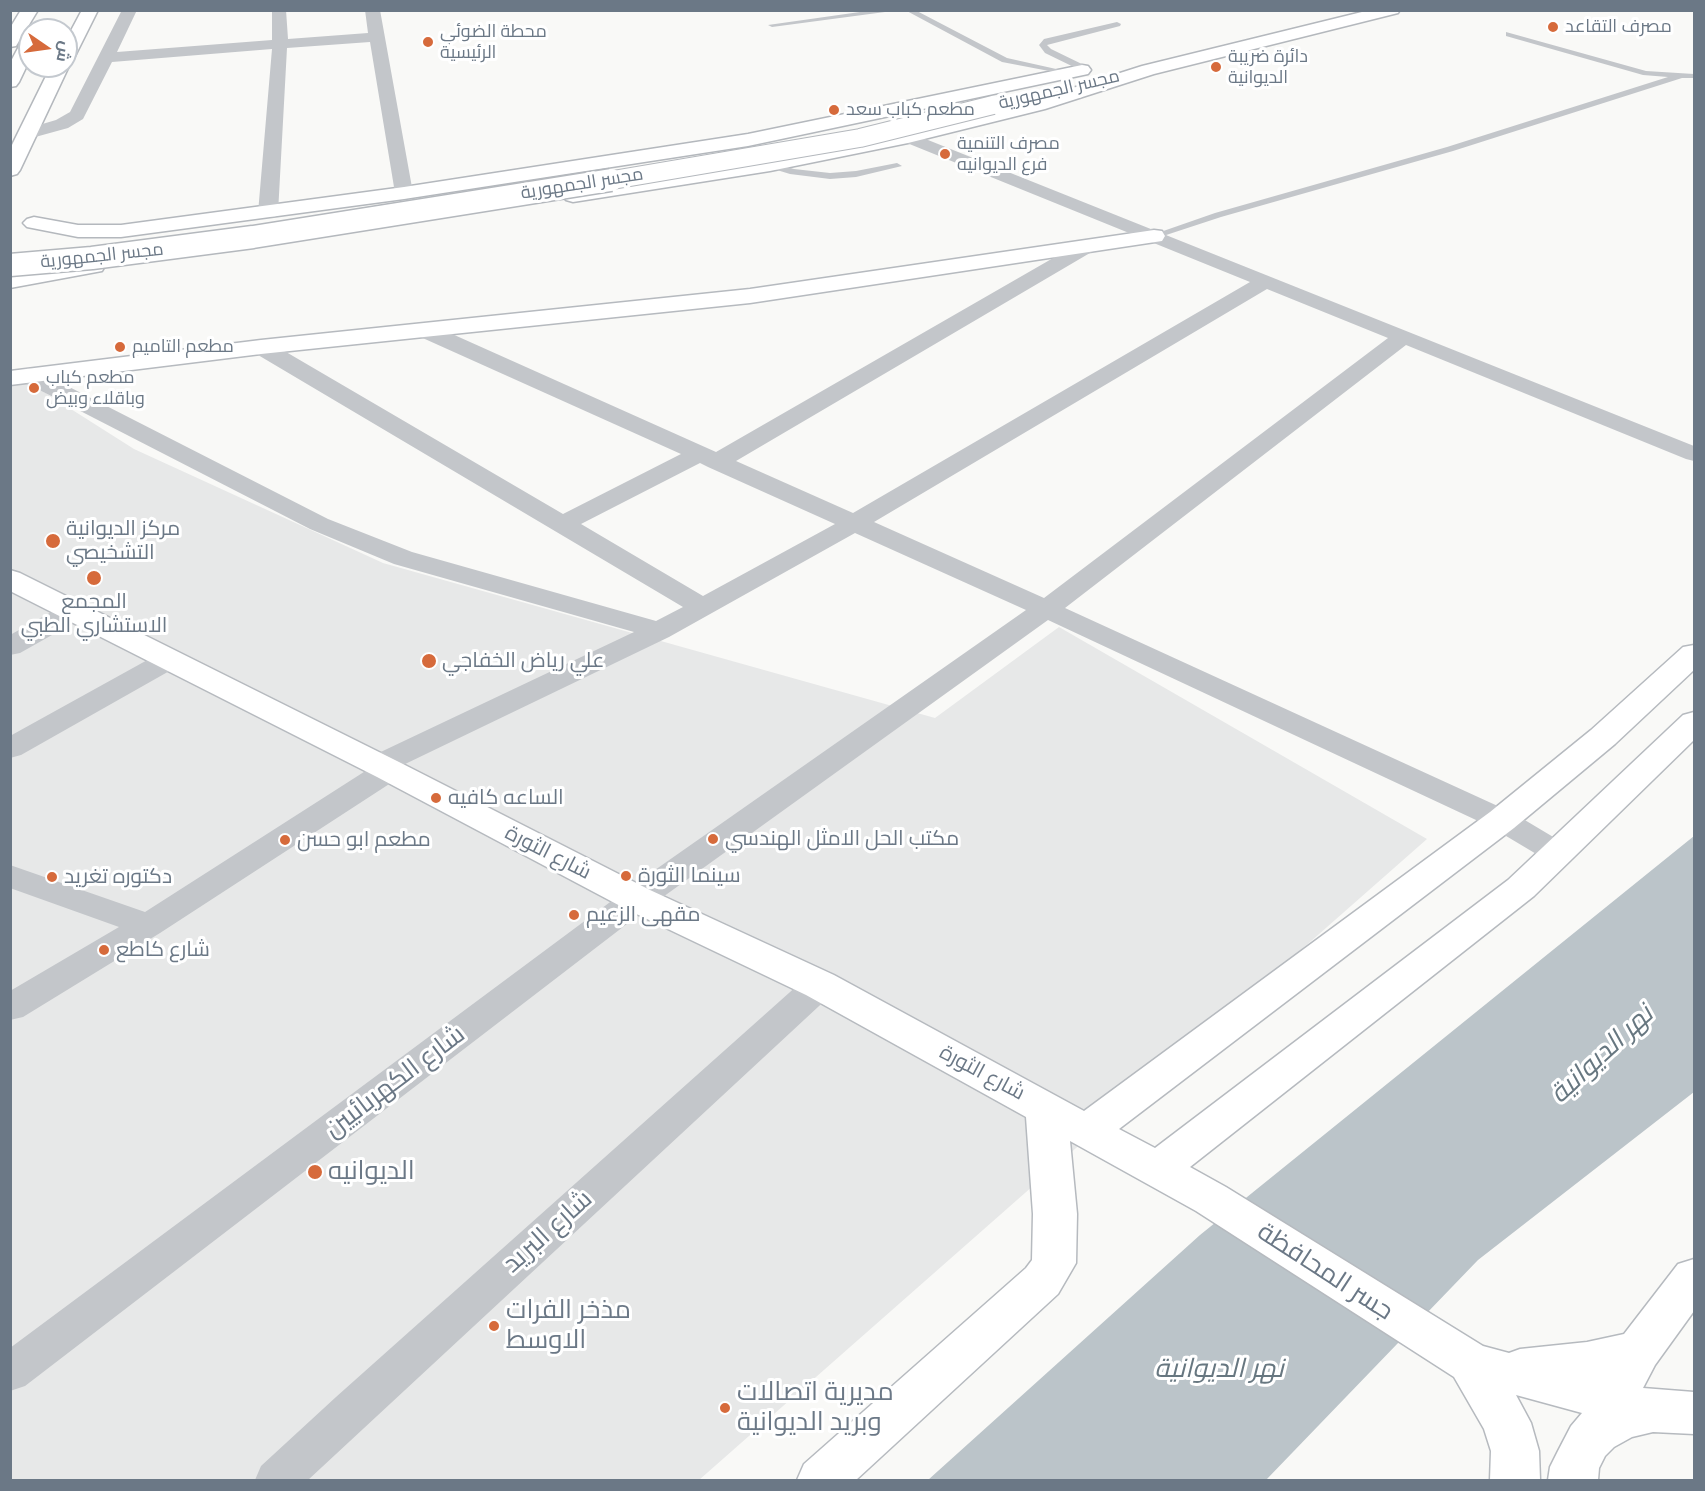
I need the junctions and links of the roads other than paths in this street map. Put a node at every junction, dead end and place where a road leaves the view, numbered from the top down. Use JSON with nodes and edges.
{"nodes":[{"id":1,"x":30,"y":10,"type":"edge"},
{"id":2,"x":90,"y":10,"type":"edge"},
{"id":3,"x":130,"y":10,"type":"edge"},
{"id":4,"x":279,"y":10,"type":"edge"},
{"id":5,"x":372,"y":10,"type":"edge"},
{"id":6,"x":897,"y":10,"type":"edge"},
{"id":7,"x":908,"y":10,"type":"edge"},
{"id":8,"x":1326,"y":10,"type":"edge"},
{"id":9,"x":1392,"y":10,"type":"edge"},
{"id":10,"x":1117,"y":24,"type":"dead end"},
{"id":11,"x":771,"y":25,"type":"dead end"},
{"id":12,"x":78,"y":33,"type":"edge"},
{"id":13,"x":1509,"y":34,"type":"dead end"},
{"id":14,"x":376,"y":37,"type":"junction"},
{"id":15,"x":10,"y":42,"type":"edge"},
{"id":16,"x":280,"y":44,"type":"junction"},
{"id":17,"x":109,"y":57,"type":"junction"},
{"id":18,"x":1129,"y":58,"type":"dead end"},
{"id":19,"x":1005,"y":60,"type":"junction"},
{"id":20,"x":1089,"y":68,"type":"junction"},
{"id":21,"x":1148,"y":70,"type":"junction"},
{"id":22,"x":1679,"y":76,"type":"junction"},
{"id":23,"x":1695,"y":76,"type":"edge"},
{"id":24,"x":54,"y":78,"type":"edge"},
{"id":25,"x":1024,"y":83,"type":"junction"},
{"id":26,"x":987,"y":102,"type":"junction"},
{"id":27,"x":28,"y":134,"type":"junction"},
{"id":28,"x":908,"y":137,"type":"junction"},
{"id":29,"x":770,"y":165,"type":"junction"},
{"id":30,"x":897,"y":166,"type":"dead end"},
{"id":31,"x":10,"y":170,"type":"edge"},
{"id":32,"x":404,"y":193,"type":"junction"},
{"id":33,"x":268,"y":213,"type":"junction"},
{"id":34,"x":19,"y":219,"type":"edge"},
{"id":35,"x":1154,"y":236,"type":"junction"},
{"id":36,"x":1088,"y":246,"type":"junction"},
{"id":37,"x":10,"y":255,"type":"edge"},
{"id":38,"x":10,"y":265,"type":"edge"},
{"id":39,"x":10,"y":281,"type":"edge"},
{"id":40,"x":1266,"y":282,"type":"junction"},
{"id":41,"x":424,"y":330,"type":"junction"},
{"id":42,"x":1403,"y":337,"type":"junction"},
{"id":43,"x":261,"y":347,"type":"junction"},
{"id":44,"x":16,"y":376,"type":"edge"},
{"id":45,"x":1695,"y":453,"type":"edge"},
{"id":46,"x":708,"y":458,"type":"junction"},
{"id":47,"x":562,"y":524,"type":"junction"},
{"id":48,"x":853,"y":524,"type":"junction"},
{"id":49,"x":10,"y":579,"type":"edge"},
{"id":50,"x":703,"y":607,"type":"junction"},
{"id":51,"x":1046,"y":609,"type":"junction"},
{"id":52,"x":74,"y":611,"type":"junction"},
{"id":53,"x":659,"y":632,"type":"junction"},
{"id":54,"x":10,"y":647,"type":"edge"},
{"id":55,"x":1695,"y":654,"type":"edge"},
{"id":56,"x":170,"y":659,"type":"junction"},
{"id":57,"x":1695,"y":722,"type":"edge"},
{"id":58,"x":10,"y":749,"type":"edge"},
{"id":59,"x":384,"y":767,"type":"junction"},
{"id":60,"x":1502,"y":820,"type":"junction"},
{"id":61,"x":1559,"y":854,"type":"junction"},
{"id":62,"x":10,"y":876,"type":"edge"},
{"id":63,"x":637,"y":899,"type":"junction"},
{"id":64,"x":148,"y":925,"type":"junction"},
{"id":65,"x":820,"y":985,"type":"junction"},
{"id":66,"x":10,"y":1008,"type":"edge"},
{"id":67,"x":1047,"y":1108,"type":"junction"},
{"id":68,"x":1088,"y":1130,"type":"junction"},
{"id":69,"x":1158,"y":1169,"type":"junction"},
{"id":70,"x":1211,"y":1199,"type":"joint"},
{"id":71,"x":1695,"y":1277,"type":"edge"},
{"id":72,"x":1638,"y":1351,"type":"junction"},
{"id":73,"x":1455,"y":1354,"type":"junction"},
{"id":74,"x":10,"y":1373,"type":"edge"},
{"id":75,"x":1639,"y":1415,"type":"edge"},
{"id":76,"x":277,"y":1480,"type":"edge"},
{"id":77,"x":822,"y":1480,"type":"edge"},
{"id":78,"x":1515,"y":1480,"type":"edge"},
{"id":79,"x":1573,"y":1480,"type":"edge"}],
"edges":[{"from":1,"to":15,"type":"main road"},
{"from":2,"to":12,"type":"main road"},
{"from":3,"to":17,"type":"street"},
{"from":4,"to":16,"type":"street"},
{"from":5,"to":14,"type":"street"},
{"from":6,"to":11,"type":"lane"},
{"from":7,"to":19,"type":"lane"},
{"from":8,"to":18,"type":"main road"},
{"from":9,"to":21,"type":"main road"},
{"from":10,"to":20,"type":"lane"},
{"from":13,"to":22,"type":"lane"},
{"from":14,"to":16,"type":"street"},
{"from":14,"to":32,"type":"street"},
{"from":16,"to":17,"type":"street"},
{"from":16,"to":33,"type":"street"},
{"from":17,"to":27,"type":"street"},
{"from":19,"to":20,"type":"lane"},
{"from":19,"to":25,"type":"lane"},
{"from":20,"to":25,"type":"main road"},
{"from":20,"to":26,"type":"main road","name":"مجسر الجمهورية"},
{"from":21,"to":26,"type":"main road","name":"مجسر الجمهورية"},
{"from":21,"to":28,"type":"main road"},
{"from":22,"to":23,"type":"lane"},
{"from":22,"to":35,"type":"lane"},
{"from":24,"to":27,"type":"main road"},
{"from":25,"to":32,"type":"main road"},
{"from":26,"to":37,"type":"main road","name":"مجسر الجمهورية"},
{"from":26,"to":38,"type":"main road","name":"مجسر الجمهورية","bridge":true},
{"from":27,"to":31,"type":"main road"},
{"from":28,"to":29,"type":"main road"},
{"from":28,"to":35,"type":"street"},
{"from":29,"to":30,"type":"lane"},
{"from":29,"to":39,"type":"main road"},
{"from":32,"to":33,"type":"main road"},
{"from":33,"to":34,"type":"main road"},
{"from":34,"to":39,"type":"main road"},
{"from":35,"to":36,"type":"main road"},
{"from":35,"to":40,"type":"street"},
{"from":36,"to":41,"type":"main road"},
{"from":36,"to":46,"type":"street"},
{"from":40,"to":42,"type":"street"},
{"from":40,"to":48,"type":"street"},
{"from":41,"to":43,"type":"main road"},
{"from":41,"to":46,"type":"street"},
{"from":42,"to":45,"type":"street"},
{"from":42,"to":51,"type":"street","name":"شارع الكهربائيين"},
{"from":43,"to":44,"type":"main road"},
{"from":43,"to":47,"type":"street"},
{"from":44,"to":53,"type":"street"},
{"from":46,"to":47,"type":"street"},
{"from":46,"to":48,"type":"street"},
{"from":47,"to":50,"type":"street"},
{"from":48,"to":50,"type":"street"},
{"from":48,"to":51,"type":"street"},
{"from":49,"to":52,"type":"main road","name":"شارع الثورة"},
{"from":50,"to":53,"type":"street"},
{"from":51,"to":60,"type":"street"},
{"from":51,"to":63,"type":"street","name":"شارع الكهربائيين"},
{"from":52,"to":54,"type":"street"},
{"from":52,"to":56,"type":"main road","name":"شارع الثورة"},
{"from":53,"to":59,"type":"street"},
{"from":55,"to":60,"type":"main road"},
{"from":56,"to":58,"type":"street"},
{"from":56,"to":59,"type":"main road","name":"شارع الثورة"},
{"from":57,"to":61,"type":"main road"},
{"from":59,"to":63,"type":"main road","name":"شارع الثورة"},
{"from":59,"to":64,"type":"street"},
{"from":60,"to":61,"type":"street"},
{"from":60,"to":68,"type":"main road"},
{"from":61,"to":69,"type":"main road"},
{"from":62,"to":64,"type":"street"},
{"from":63,"to":65,"type":"main road","name":"شارع الثورة"},
{"from":63,"to":74,"type":"street","name":"شارع الكهربائيين"},
{"from":64,"to":66,"type":"street"},
{"from":65,"to":67,"type":"main road","name":"شارع الثورة"},
{"from":65,"to":76,"type":"street","name":"شارع البريد"},
{"from":67,"to":68,"type":"main road","name":"شارع الثورة"},
{"from":67,"to":77,"type":"main road"},
{"from":68,"to":69,"type":"main road","name":"شارع الثورة"},
{"from":69,"to":70,"type":"main road","name":"شارع الثورة"},
{"from":70,"to":73,"type":"main road","name":"جسر المحافظة"},
{"from":71,"to":72,"type":"main road"},
{"from":72,"to":73,"type":"main road"},
{"from":72,"to":75,"type":"main road"},
{"from":73,"to":75,"type":"main road"},
{"from":73,"to":78,"type":"main road"},
{"from":75,"to":79,"type":"main road"}]}
